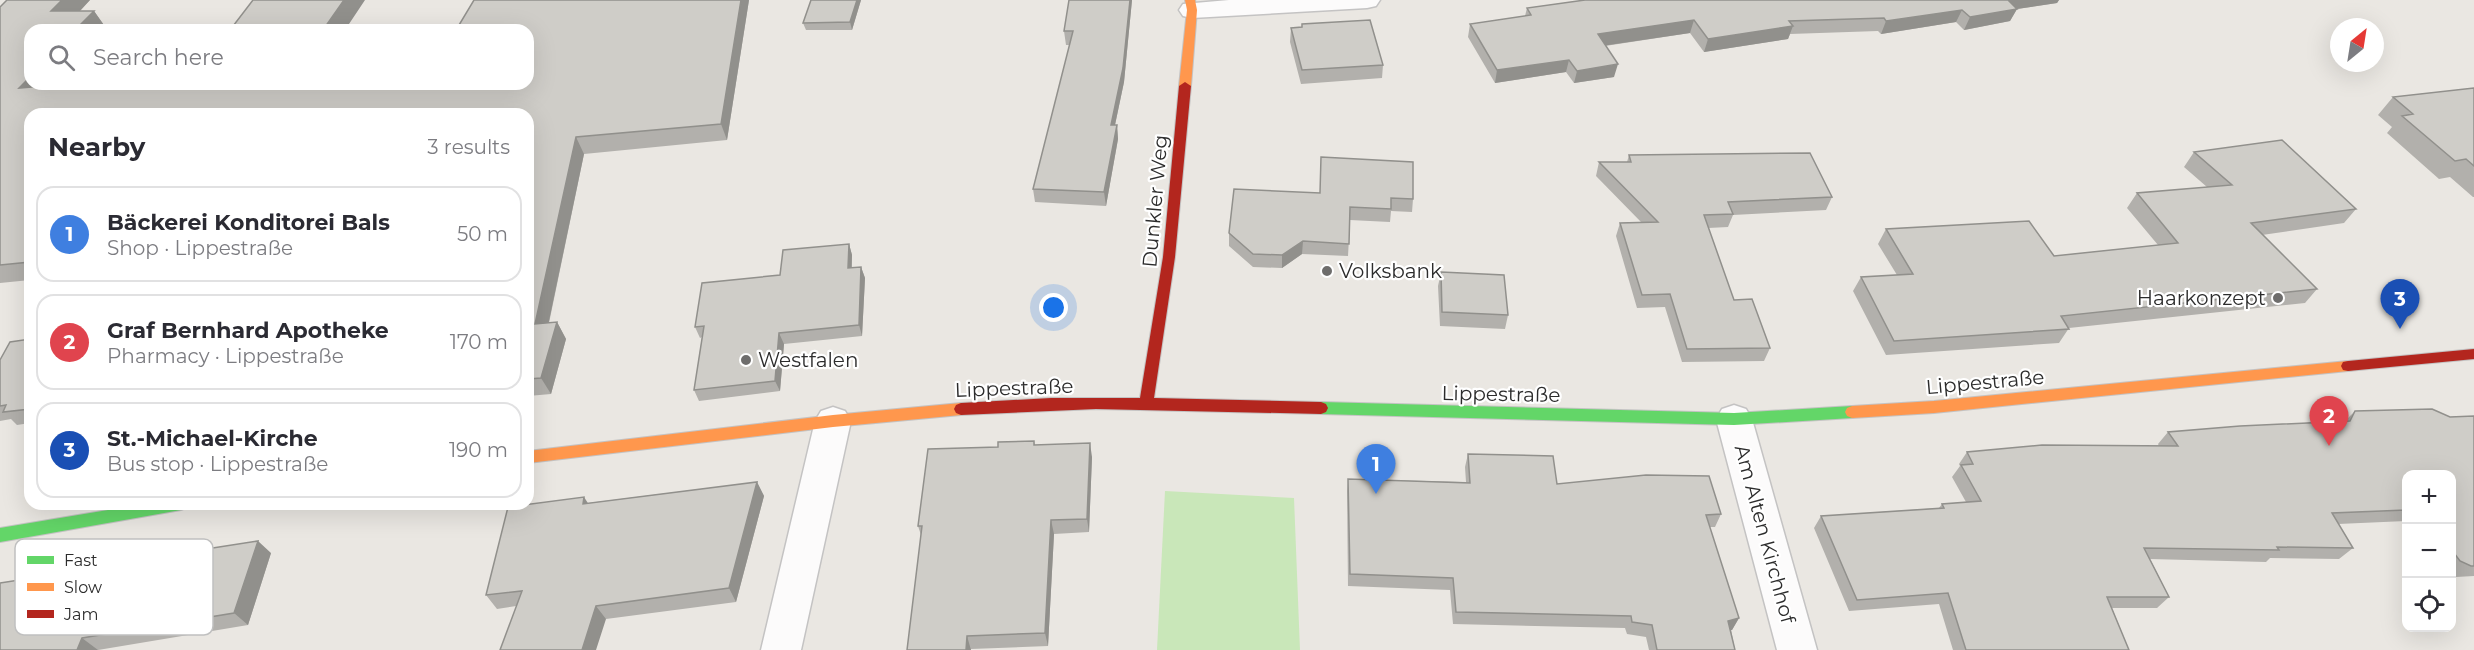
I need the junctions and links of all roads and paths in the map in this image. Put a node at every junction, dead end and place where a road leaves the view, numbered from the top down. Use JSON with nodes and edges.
{"nodes":[{"id":1,"x":1367,"y":0,"type":"edge"},
{"id":2,"x":1191,"y":5,"type":"edge"},
{"id":3,"x":2474,"y":354,"type":"edge"},
{"id":4,"x":1146,"y":404,"type":"junction"},
{"id":5,"x":1734,"y":419,"type":"junction"},
{"id":6,"x":833,"y":421,"type":"junction"},
{"id":7,"x":534,"y":457,"type":"edge"},
{"id":8,"x":145,"y":510,"type":"edge"},
{"id":9,"x":0,"y":535,"type":"edge"},
{"id":10,"x":781,"y":650,"type":"edge"},
{"id":11,"x":1797,"y":650,"type":"edge"}],
"edges":[{"from":1,"to":2,"type":"street"},
{"from":2,"to":4,"type":"main road","name":"Dunkler Weg"},
{"from":3,"to":5,"type":"main road","name":"Lippestraße"},
{"from":4,"to":5,"type":"main road","name":"Lippestraße"},
{"from":4,"to":6,"type":"main road","name":"Lippestraße"},
{"from":5,"to":11,"type":"street","name":"Am Alten Kirchhof"},
{"from":6,"to":7,"type":"main road","name":"Lippestraße"},
{"from":6,"to":10,"type":"street"},
{"from":8,"to":9,"type":"main road"}]}
